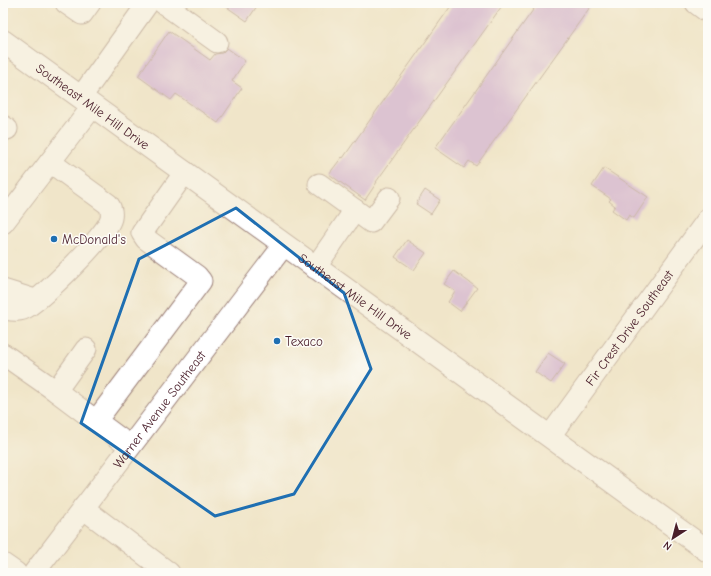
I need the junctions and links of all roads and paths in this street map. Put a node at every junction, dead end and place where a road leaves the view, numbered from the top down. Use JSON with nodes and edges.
{"nodes":[{"id":1,"x":66,"y":3,"type":"edge"},
{"id":2,"x":90,"y":3,"type":"edge"},
{"id":3,"x":148,"y":3,"type":"edge"},
{"id":4,"x":163,"y":3,"type":"edge"},
{"id":5,"x":696,"y":3,"type":"edge"},
{"id":6,"x":708,"y":12,"type":"edge"},
{"id":7,"x":3,"y":41,"type":"edge"},
{"id":8,"x":217,"y":42,"type":"dead end"},
{"id":9,"x":87,"y":102,"type":"junction"},
{"id":10,"x":50,"y":162,"type":"junction"},
{"id":11,"x":185,"y":172,"type":"junction"},
{"id":12,"x":319,"y":184,"type":"dead end"},
{"id":13,"x":389,"y":198,"type":"dead end"},
{"id":14,"x":355,"y":210,"type":"junction"},
{"id":15,"x":708,"y":219,"type":"edge"},
{"id":16,"x":3,"y":223,"type":"edge"},
{"id":17,"x":284,"y":244,"type":"junction"},
{"id":18,"x":315,"y":268,"type":"junction"},
{"id":19,"x":3,"y":290,"type":"edge"},
{"id":20,"x":36,"y":300,"type":"junction"},
{"id":21,"x":3,"y":309,"type":"edge"},
{"id":22,"x":86,"y":349,"type":"dead end"},
{"id":23,"x":3,"y":354,"type":"edge"},
{"id":24,"x":56,"y":391,"type":"junction"},
{"id":25,"x":96,"y":421,"type":"junction"},
{"id":26,"x":550,"y":436,"type":"junction"},
{"id":27,"x":130,"y":446,"type":"junction"},
{"id":28,"x":83,"y":508,"type":"junction"},
{"id":29,"x":708,"y":551,"type":"edge"},
{"id":30,"x":3,"y":564,"type":"edge"},
{"id":31,"x":16,"y":573,"type":"edge"},
{"id":32,"x":34,"y":573,"type":"edge"},
{"id":33,"x":169,"y":573,"type":"edge"}],
"edges":[{"from":1,"to":2,"type":"street"},
{"from":3,"to":9,"type":"street"},
{"from":4,"to":8,"type":"street"},
{"from":5,"to":6,"type":"street"},
{"from":7,"to":9,"type":"main road","name":"Southeast Mile Hill Drive"},
{"from":9,"to":10,"type":"street"},
{"from":9,"to":11,"type":"main road","name":"Southeast Mile Hill Drive"},
{"from":10,"to":16,"type":"street"},
{"from":10,"to":20,"type":"street"},
{"from":11,"to":17,"type":"main road","name":"Southeast Mile Hill Drive"},
{"from":11,"to":25,"type":"street"},
{"from":12,"to":14,"type":"street"},
{"from":13,"to":14,"type":"street"},
{"from":14,"to":18,"type":"street"},
{"from":15,"to":26,"type":"street","name":"Fir Crest Drive Southeast"},
{"from":17,"to":18,"type":"main road","name":"Southeast Mile Hill Drive"},
{"from":17,"to":27,"type":"street","name":"Warner Avenue Southeast"},
{"from":18,"to":26,"type":"main road","name":"Southeast Mile Hill Drive"},
{"from":19,"to":20,"type":"street"},
{"from":20,"to":21,"type":"street"},
{"from":22,"to":24,"type":"street"},
{"from":23,"to":24,"type":"street"},
{"from":24,"to":25,"type":"street"},
{"from":25,"to":27,"type":"street"},
{"from":26,"to":29,"type":"main road","name":"Southeast Mile Hill Drive"},
{"from":27,"to":28,"type":"street","name":"Warner Avenue Southeast"},
{"from":28,"to":32,"type":"street","name":"Warner Avenue Southeast"},
{"from":28,"to":33,"type":"street"},
{"from":30,"to":31,"type":"street"}]}
